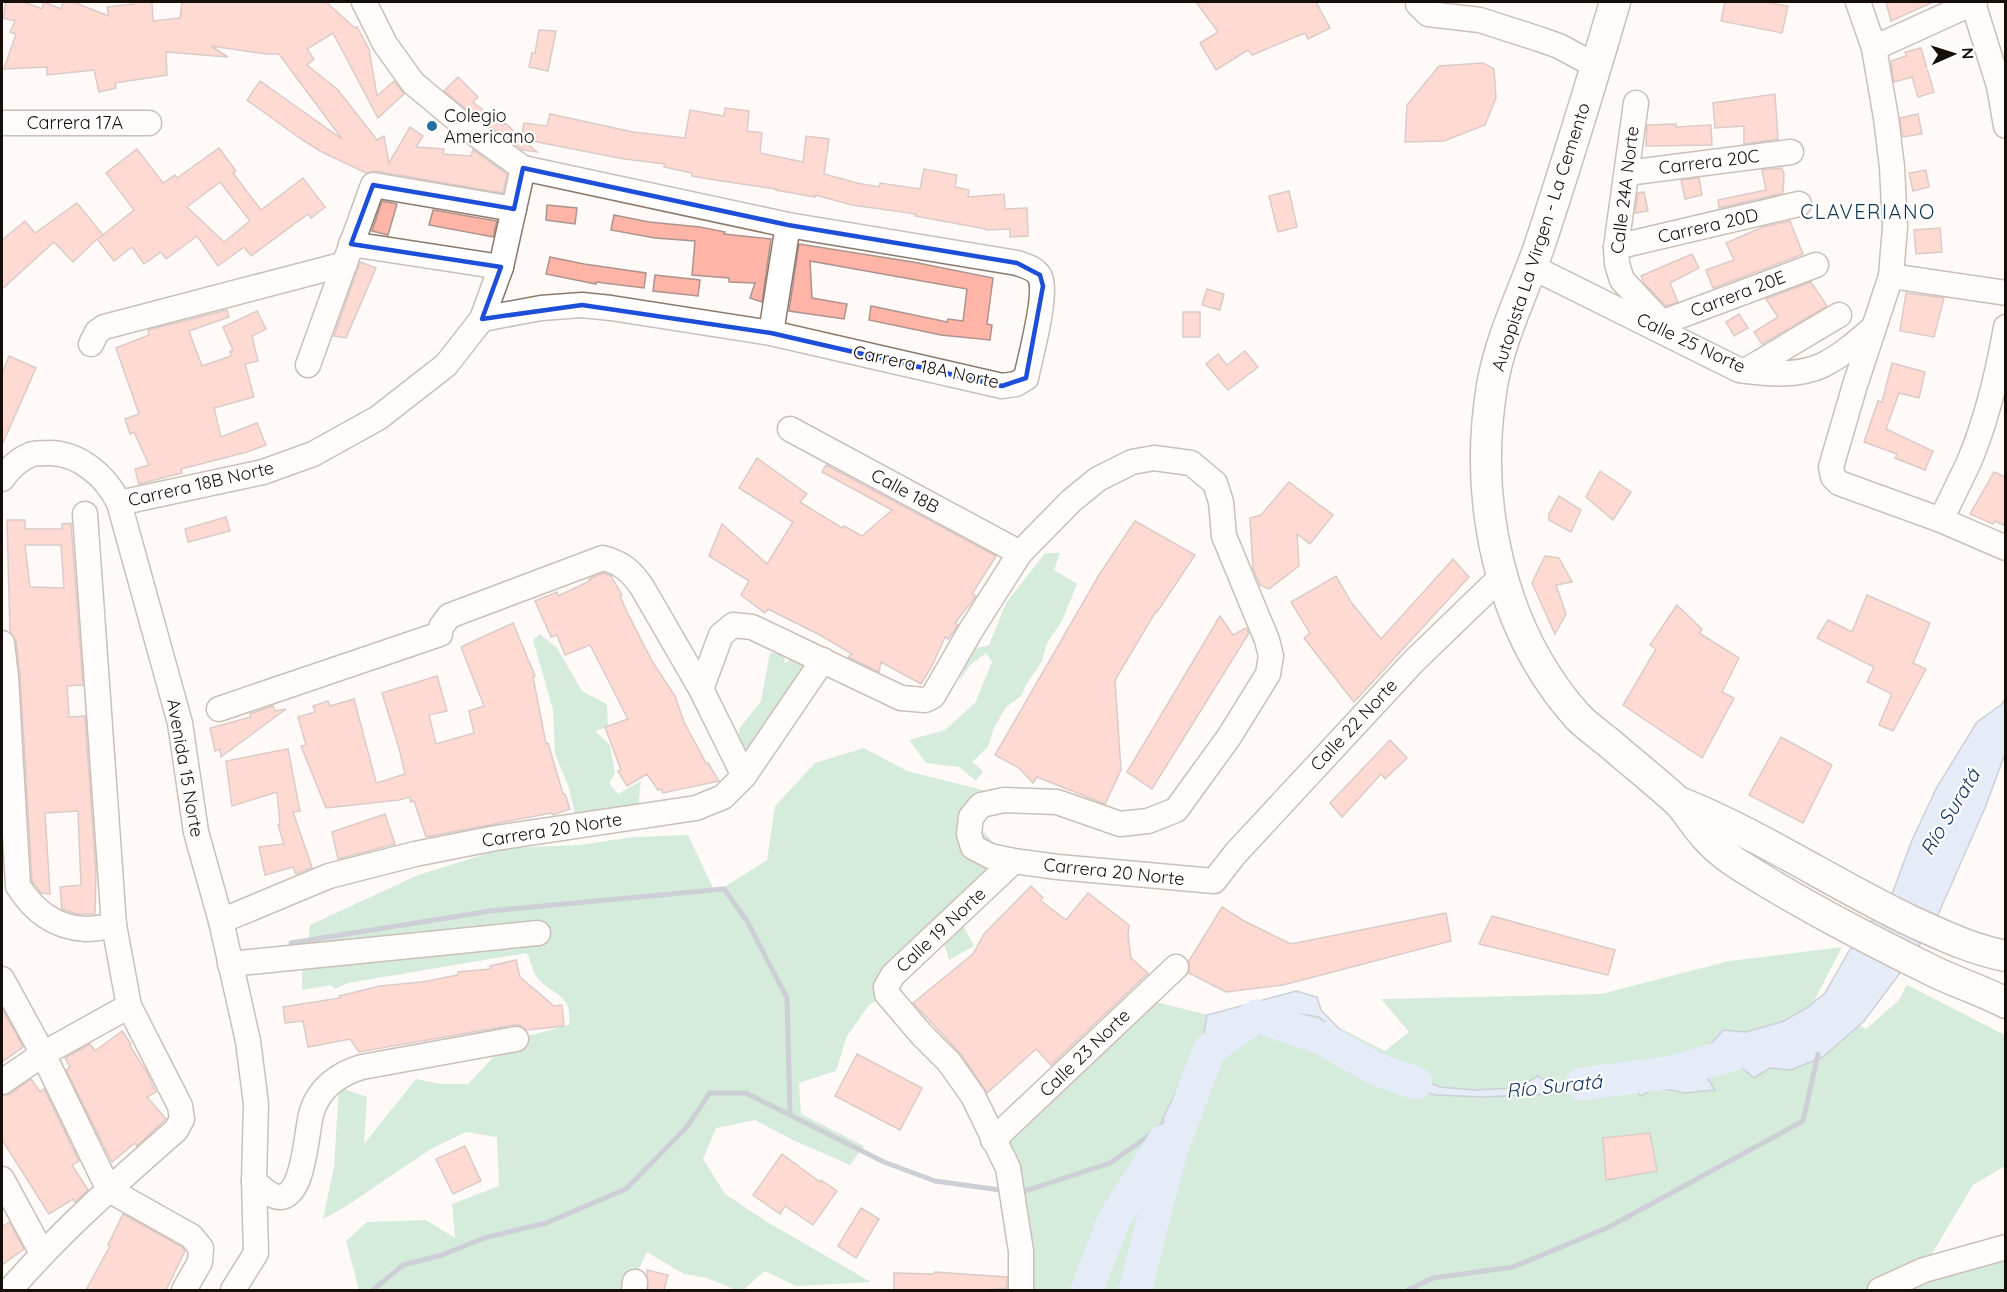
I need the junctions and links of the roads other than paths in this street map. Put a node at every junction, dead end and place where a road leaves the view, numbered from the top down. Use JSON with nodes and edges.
{"nodes":[{"id":1,"x":364,"y":2,"type":"edge"},
{"id":2,"x":1418,"y":2,"type":"edge"},
{"id":3,"x":1615,"y":2,"type":"edge"},
{"id":4,"x":1858,"y":2,"type":"edge"},
{"id":5,"x":1974,"y":2,"type":"edge"},
{"id":6,"x":1874,"y":48,"type":"junction"},
{"id":7,"x":1596,"y":66,"type":"junction"},
{"id":8,"x":1636,"y":103,"type":"dead end"},
{"id":9,"x":2,"y":123,"type":"edge"},
{"id":10,"x":149,"y":123,"type":"dead end"},
{"id":11,"x":2006,"y":126,"type":"edge"},
{"id":12,"x":1791,"y":152,"type":"dead end"},
{"id":13,"x":523,"y":168,"type":"junction"},
{"id":14,"x":1627,"y":172,"type":"junction"},
{"id":15,"x":1799,"y":204,"type":"dead end"},
{"id":16,"x":514,"y":209,"type":"junction"},
{"id":17,"x":788,"y":225,"type":"junction"},
{"id":18,"x":1616,"y":248,"type":"junction"},
{"id":19,"x":348,"y":254,"type":"junction"},
{"id":20,"x":1816,"y":265,"type":"dead end"},
{"id":21,"x":501,"y":267,"type":"junction"},
{"id":22,"x":1532,"y":267,"type":"junction"},
{"id":23,"x":1891,"y":276,"type":"junction"},
{"id":24,"x":2006,"y":293,"type":"edge"},
{"id":25,"x":1839,"y":315,"type":"dead end"},
{"id":26,"x":482,"y":319,"type":"junction"},
{"id":27,"x":1660,"y":323,"type":"junction"},
{"id":28,"x":2006,"y":327,"type":"edge"},
{"id":29,"x":1872,"y":329,"type":"junction"},
{"id":30,"x":771,"y":333,"type":"junction"},
{"id":31,"x":91,"y":344,"type":"dead end"},
{"id":32,"x":1699,"y":349,"type":"junction"},
{"id":33,"x":308,"y":365,"type":"dead end"},
{"id":34,"x":1745,"y":371,"type":"junction"},
{"id":35,"x":790,"y":429,"type":"dead end"},
{"id":36,"x":2,"y":479,"type":"edge"},
{"id":37,"x":118,"y":503,"type":"junction"},
{"id":38,"x":86,"y":514,"type":"dead end"},
{"id":39,"x":1941,"y":520,"type":"junction"},
{"id":40,"x":2006,"y":548,"type":"edge"},
{"id":41,"x":1020,"y":553,"type":"junction"},
{"id":42,"x":1502,"y":576,"type":"junction"},
{"id":43,"x":2,"y":643,"type":"edge"},
{"id":44,"x":823,"y":660,"type":"junction"},
{"id":45,"x":701,"y":689,"type":"junction"},
{"id":46,"x":219,"y":709,"type":"dead end"},
{"id":47,"x":744,"y":776,"type":"junction"},
{"id":48,"x":1679,"y":802,"type":"junction"},
{"id":49,"x":1014,"y":861,"type":"junction"},
{"id":50,"x":1214,"y":881,"type":"joint"},
{"id":51,"x":10,"y":890,"type":"edge"},
{"id":52,"x":221,"y":921,"type":"junction"},
{"id":53,"x":114,"y":925,"type":"junction"},
{"id":54,"x":538,"y":933,"type":"dead end"},
{"id":55,"x":2006,"y":956,"type":"edge"},
{"id":56,"x":230,"y":964,"type":"junction"},
{"id":57,"x":1176,"y":967,"type":"dead end"},
{"id":58,"x":2,"y":979,"type":"edge"},
{"id":59,"x":2006,"y":1003,"type":"edge"},
{"id":60,"x":129,"y":1006,"type":"junction"},
{"id":61,"x":516,"y":1039,"type":"dead end"},
{"id":62,"x":43,"y":1054,"type":"junction"},
{"id":63,"x":2,"y":1082,"type":"edge"},
{"id":64,"x":993,"y":1140,"type":"junction"},
{"id":65,"x":2,"y":1179,"type":"edge"},
{"id":66,"x":254,"y":1181,"type":"junction"},
{"id":67,"x":108,"y":1190,"type":"junction"},
{"id":68,"x":2006,"y":1247,"type":"edge"},
{"id":69,"x":42,"y":1253,"type":"junction"},
{"id":70,"x":10,"y":1290,"type":"edge"},
{"id":71,"x":184,"y":1290,"type":"edge"},
{"id":72,"x":233,"y":1290,"type":"edge"},
{"id":73,"x":1021,"y":1290,"type":"edge"},
{"id":74,"x":1880,"y":1290,"type":"edge"}],
"edges":[{"from":1,"to":13,"type":"street"},
{"from":2,"to":7,"type":"street"},
{"from":3,"to":7,"type":"main road","name":"Autopista La Virgen - La Cemento"},
{"from":4,"to":6,"type":"street"},
{"from":5,"to":6,"type":"street"},
{"from":5,"to":11,"type":"street"},
{"from":6,"to":23,"type":"street"},
{"from":7,"to":22,"type":"main road","name":"Autopista La Virgen - La Cemento"},
{"from":8,"to":14,"type":"street","name":"Calle 24A Norte"},
{"from":9,"to":10,"type":"street","name":"Carrera 17A"},
{"from":12,"to":14,"type":"street","name":"Carrera 20C"},
{"from":13,"to":16,"type":"street","name":"Carrera 18B Norte"},
{"from":13,"to":17,"type":"street","name":"Carrera 18A Norte"},
{"from":14,"to":18,"type":"street","name":"Calle 24A Norte"},
{"from":15,"to":18,"type":"street","name":"Carrera 20D"},
{"from":16,"to":19,"type":"street"},
{"from":16,"to":21,"type":"street","name":"Carrera 18B Norte"},
{"from":17,"to":30,"type":"street"},
{"from":17,"to":30,"type":"street","name":"Carrera 18A Norte"},
{"from":18,"to":27,"type":"street","name":"Calle 24A Norte"},
{"from":19,"to":21,"type":"street"},
{"from":19,"to":31,"type":"street"},
{"from":19,"to":33,"type":"street"},
{"from":20,"to":27,"type":"street","name":"Carrera 20E"},
{"from":21,"to":26,"type":"street","name":"Carrera 18B Norte"},
{"from":22,"to":32,"type":"street","name":"Calle 25 Norte"},
{"from":22,"to":42,"type":"main road","name":"Autopista La Virgen - La Cemento"},
{"from":23,"to":24,"type":"street"},
{"from":23,"to":29,"type":"street"},
{"from":25,"to":34,"type":"street"},
{"from":26,"to":30,"type":"street","name":"Carrera 18A Norte"},
{"from":26,"to":37,"type":"street","name":"Carrera 18B Norte"},
{"from":27,"to":32,"type":"street","name":"Calle 24A Norte"},
{"from":28,"to":39,"type":"street"},
{"from":29,"to":34,"type":"street","name":"Calle 25 Norte"},
{"from":29,"to":39,"type":"street"},
{"from":32,"to":34,"type":"street","name":"Calle 25 Norte"},
{"from":35,"to":41,"type":"street","name":"Calle 18B"},
{"from":36,"to":37,"type":"street","name":"Avenida 15 Norte"},
{"from":37,"to":52,"type":"street","name":"Avenida 15 Norte"},
{"from":38,"to":53,"type":"street"},
{"from":39,"to":40,"type":"street"},
{"from":41,"to":44,"type":"street"},
{"from":41,"to":49,"type":"street","name":"Carrera 20 Norte"},
{"from":42,"to":48,"type":"main road","name":"Autopista La Virgen - La Cemento"},
{"from":42,"to":50,"type":"street","name":"Calle 22 Norte"},
{"from":43,"to":51,"type":"street"},
{"from":44,"to":45,"type":"street"},
{"from":44,"to":47,"type":"street","name":"Carrera 20 Norte"},
{"from":45,"to":46,"type":"street"},
{"from":45,"to":47,"type":"street"},
{"from":47,"to":52,"type":"street","name":"Carrera 20 Norte"},
{"from":48,"to":55,"type":"main road","name":"Autopista La Virgen - La Cemento"},
{"from":48,"to":59,"type":"main road","name":"Autopista La Virgen - La Cemento"},
{"from":49,"to":50,"type":"street","name":"Carrera 20 Norte"},
{"from":49,"to":64,"type":"street","name":"Calle 19 Norte"},
{"from":51,"to":53,"type":"street"},
{"from":52,"to":56,"type":"street","name":"Avenida 15 Norte"},
{"from":53,"to":60,"type":"street"},
{"from":54,"to":56,"type":"street"},
{"from":56,"to":66,"type":"street","name":"Avenida 15 Norte"},
{"from":57,"to":64,"type":"street","name":"Calle 23 Norte"},
{"from":58,"to":62,"type":"street"},
{"from":60,"to":62,"type":"street"},
{"from":60,"to":67,"type":"street"},
{"from":61,"to":66,"type":"street"},
{"from":62,"to":63,"type":"street"},
{"from":62,"to":67,"type":"street"},
{"from":64,"to":73,"type":"street","name":"Calle 19 Norte"},
{"from":65,"to":69,"type":"street"},
{"from":66,"to":72,"type":"street","name":"Avenida 15 Norte"},
{"from":67,"to":69,"type":"street"},
{"from":67,"to":71,"type":"street"},
{"from":68,"to":74,"type":"street"},
{"from":69,"to":70,"type":"street"}]}
